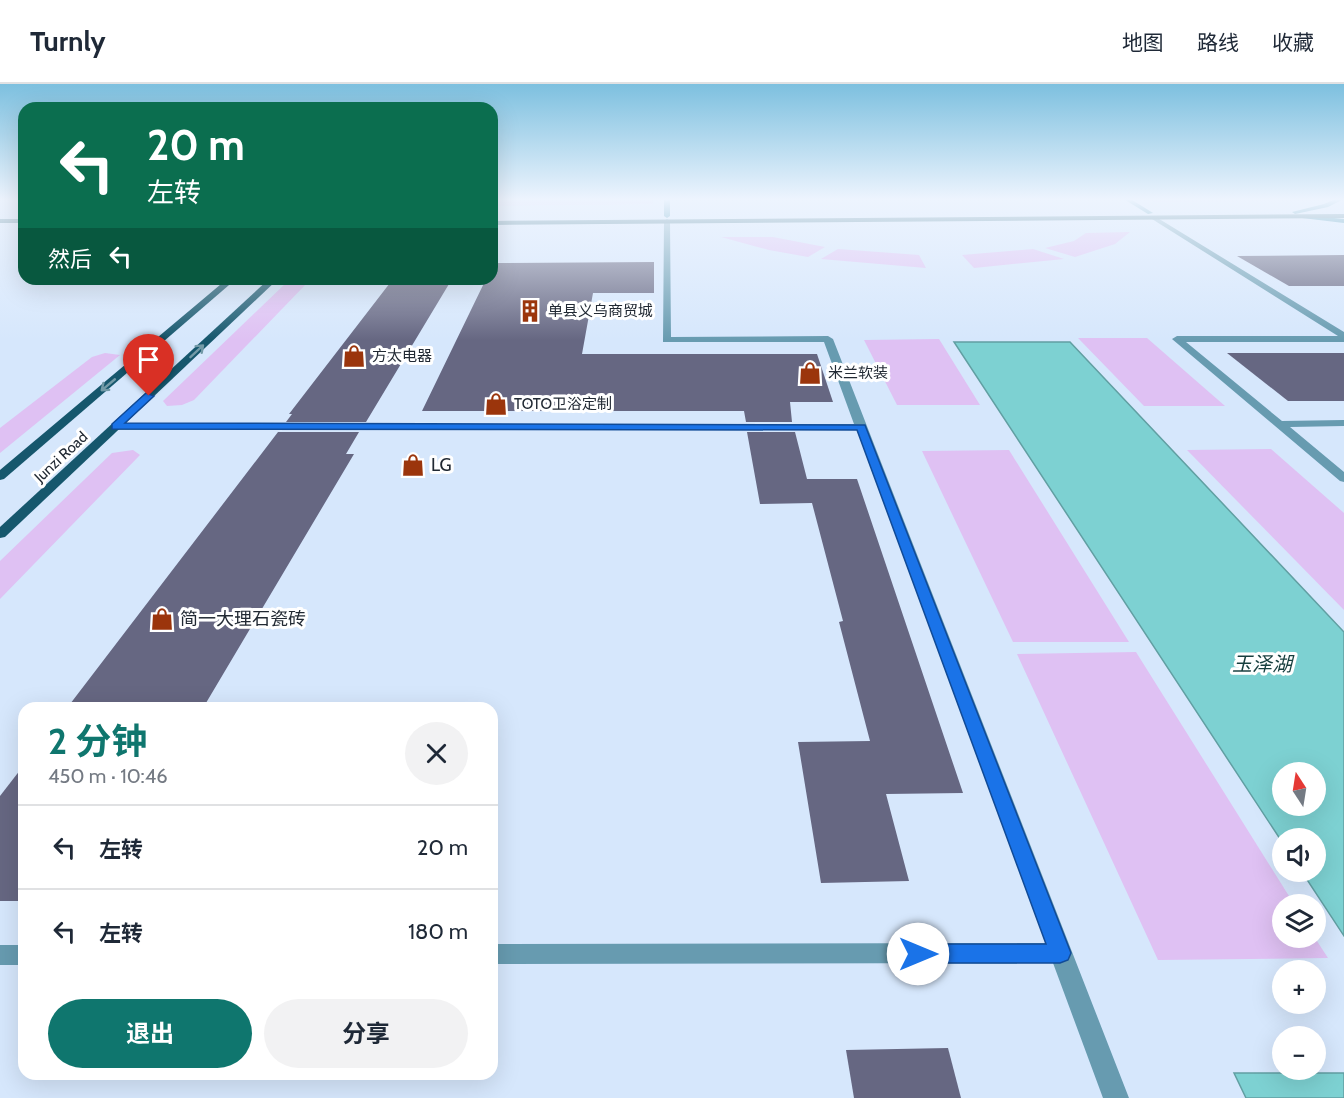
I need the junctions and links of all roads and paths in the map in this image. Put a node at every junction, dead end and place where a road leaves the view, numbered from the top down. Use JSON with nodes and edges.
{"nodes":[{"id":1,"x":667,"y":245,"type":"edge"},
{"id":2,"x":1199,"y":245,"type":"edge"},
{"id":3,"x":223,"y":285,"type":"edge"},
{"id":4,"x":268,"y":285,"type":"edge"},
{"id":5,"x":1344,"y":338,"type":"edge"},
{"id":6,"x":1344,"y":423,"type":"edge"},
{"id":7,"x":1279,"y":424,"type":"junction"},
{"id":8,"x":116,"y":427,"type":"junction"},
{"id":9,"x":861,"y":427,"type":"junction"},
{"id":10,"x":0,"y":476,"type":"edge"},
{"id":11,"x":1344,"y":478,"type":"edge"},
{"id":12,"x":0,"y":534,"type":"edge"},
{"id":13,"x":1060,"y":953,"type":"junction"},
{"id":14,"x":498,"y":954,"type":"edge"},
{"id":15,"x":0,"y":955,"type":"edge"},
{"id":16,"x":18,"y":955,"type":"edge"},
{"id":17,"x":1116,"y":1098,"type":"edge"}],
"edges":[{"from":1,"to":9,"type":"street"},
{"from":2,"to":5,"type":"street"},
{"from":3,"to":10,"type":"main road","name":"Junzi Road","one_way":true},
{"from":8,"to":4,"type":"main road","name":"Junzi Road","one_way":true},
{"from":5,"to":7,"type":"street"},
{"from":6,"to":7,"type":"street"},
{"from":7,"to":11,"type":"street"},
{"from":8,"to":9,"type":"street"},
{"from":8,"to":12,"type":"main road","name":"Junzi Road"},
{"from":9,"to":13,"type":"street"},
{"from":13,"to":14,"type":"street"},
{"from":13,"to":17,"type":"street"},
{"from":15,"to":16,"type":"street"}]}
